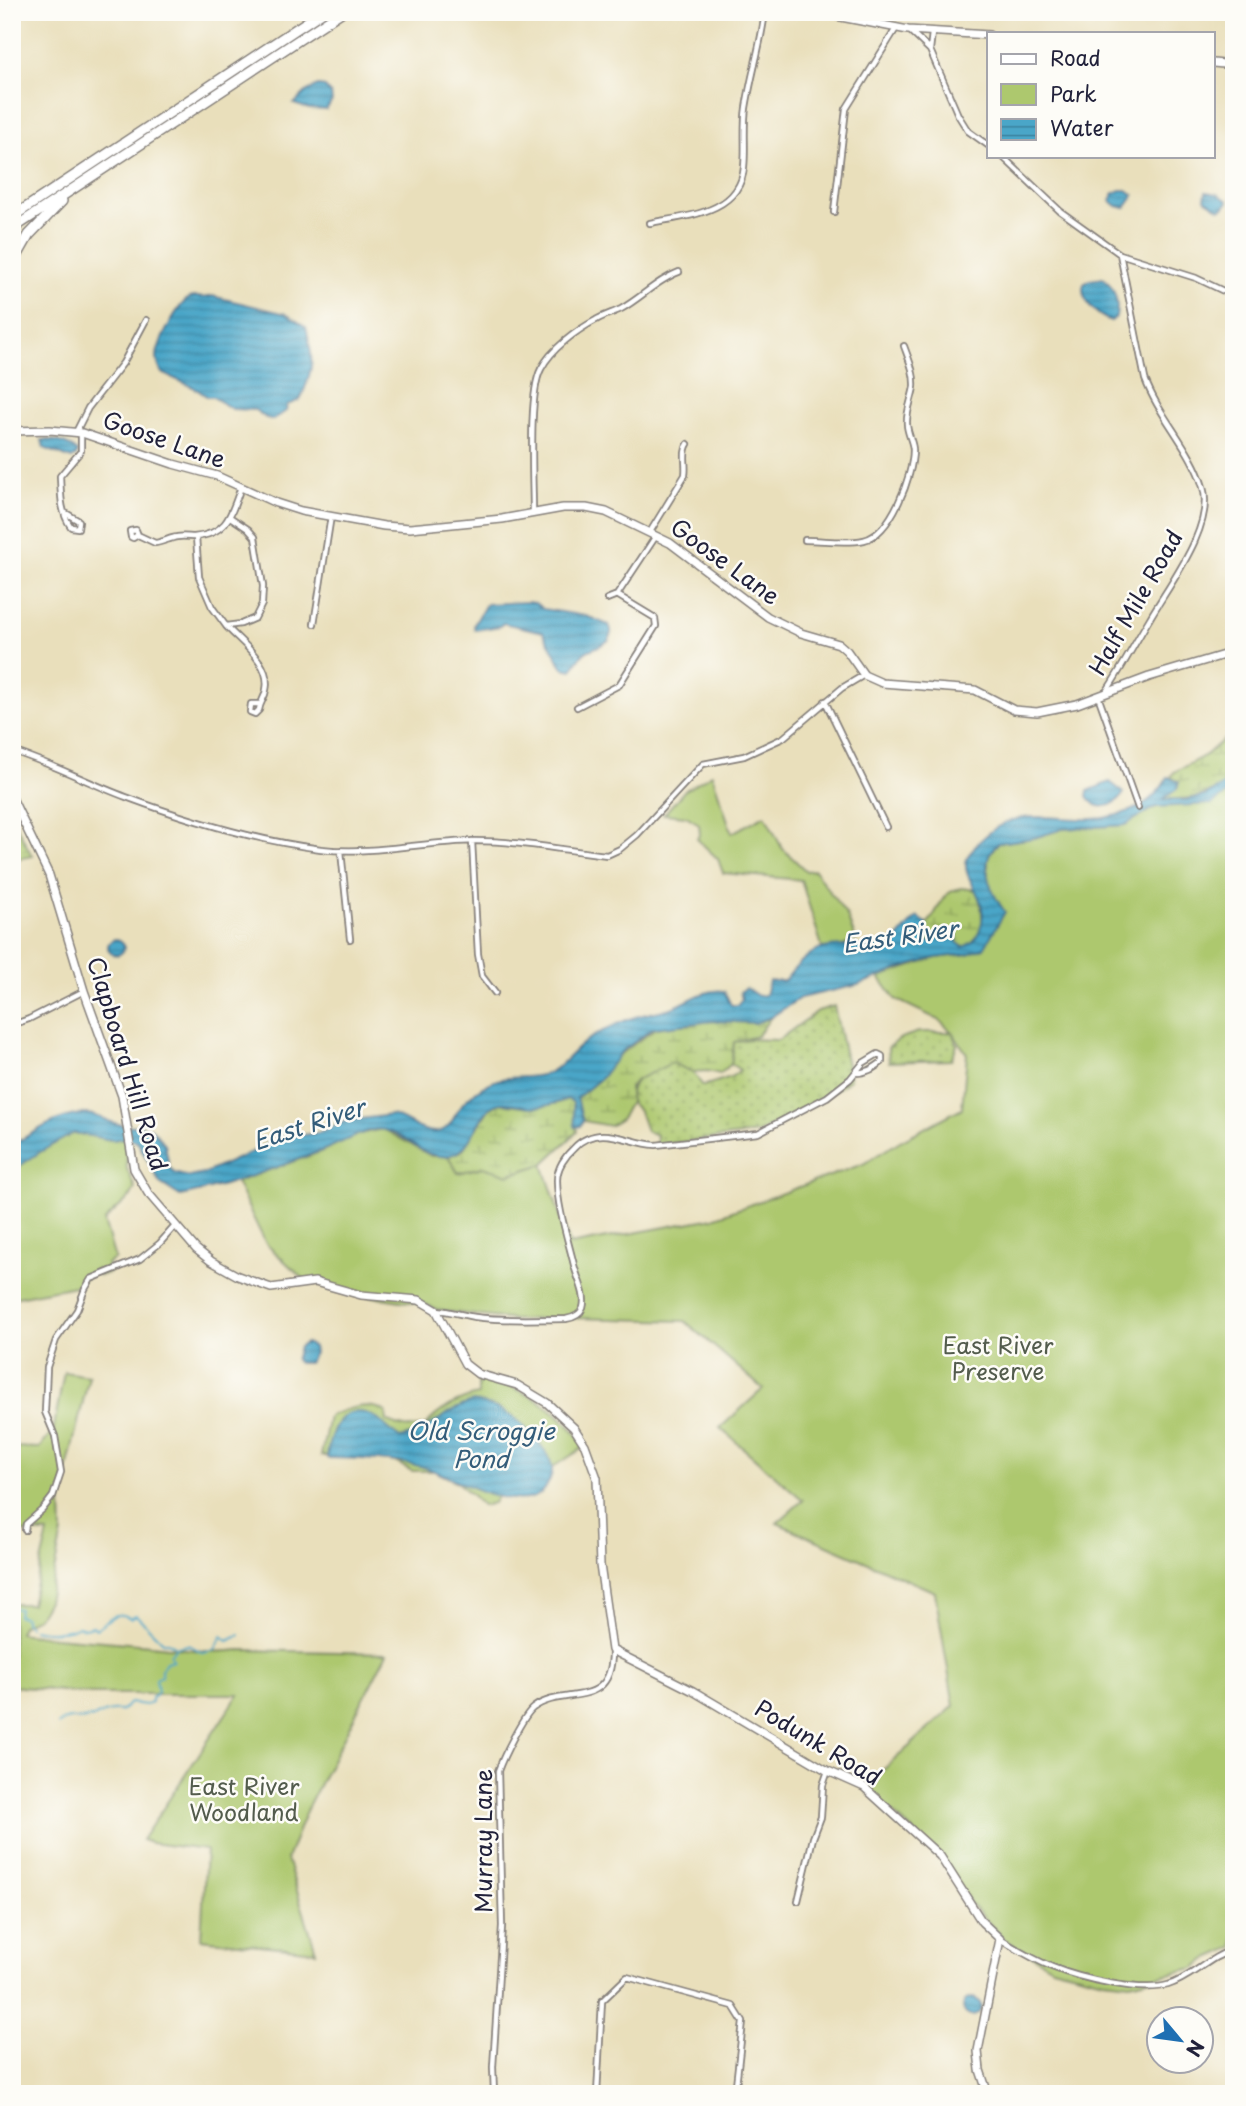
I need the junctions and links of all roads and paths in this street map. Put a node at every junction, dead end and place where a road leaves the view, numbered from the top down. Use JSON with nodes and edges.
{"nodes":[{"id":1,"x":322,"y":12,"type":"edge"},
{"id":2,"x":341,"y":12,"type":"edge"},
{"id":3,"x":765,"y":12,"type":"edge"},
{"id":4,"x":830,"y":12,"type":"edge"},
{"id":5,"x":876,"y":12,"type":"edge"},
{"id":6,"x":870,"y":22,"type":"junction"},
{"id":7,"x":897,"y":27,"type":"junction"},
{"id":8,"x":908,"y":30,"type":"junction"},
{"id":9,"x":932,"y":33,"type":"junction"},
{"id":10,"x":987,"y":35,"type":"edge"},
{"id":11,"x":930,"y":50,"type":"junction"},
{"id":12,"x":1214,"y":63,"type":"edge"},
{"id":13,"x":1234,"y":65,"type":"edge"},
{"id":14,"x":987,"y":144,"type":"edge"},
{"id":15,"x":1004,"y":158,"type":"edge"},
{"id":16,"x":109,"y":165,"type":"junction"},
{"id":17,"x":834,"y":212,"type":"dead end"},
{"id":18,"x":12,"y":217,"type":"edge"},
{"id":19,"x":650,"y":223,"type":"dead end"},
{"id":20,"x":12,"y":229,"type":"edge"},
{"id":21,"x":1120,"y":254,"type":"junction"},
{"id":22,"x":12,"y":265,"type":"edge"},
{"id":23,"x":679,"y":272,"type":"dead end"},
{"id":24,"x":1234,"y":296,"type":"edge"},
{"id":25,"x":146,"y":320,"type":"dead end"},
{"id":26,"x":904,"y":346,"type":"dead end"},
{"id":27,"x":12,"y":431,"type":"edge"},
{"id":28,"x":79,"y":432,"type":"junction"},
{"id":29,"x":688,"y":444,"type":"dead end"},
{"id":30,"x":241,"y":487,"type":"junction"},
{"id":31,"x":64,"y":512,"type":"dead end"},
{"id":32,"x":533,"y":512,"type":"junction"},
{"id":33,"x":331,"y":516,"type":"junction"},
{"id":34,"x":230,"y":517,"type":"junction"},
{"id":35,"x":653,"y":534,"type":"junction"},
{"id":36,"x":138,"y":535,"type":"dead end"},
{"id":37,"x":196,"y":537,"type":"junction"},
{"id":38,"x":805,"y":540,"type":"dead end"},
{"id":39,"x":617,"y":595,"type":"junction"},
{"id":40,"x":607,"y":599,"type":"dead end"},
{"id":41,"x":314,"y":624,"type":"dead end"},
{"id":42,"x":226,"y":626,"type":"junction"},
{"id":43,"x":1234,"y":652,"type":"edge"},
{"id":44,"x":864,"y":676,"type":"junction"},
{"id":45,"x":1101,"y":695,"type":"junction"},
{"id":46,"x":825,"y":701,"type":"junction"},
{"id":47,"x":259,"y":704,"type":"dead end"},
{"id":48,"x":577,"y":706,"type":"dead end"},
{"id":49,"x":12,"y":751,"type":"edge"},
{"id":50,"x":12,"y":798,"type":"edge"},
{"id":51,"x":1138,"y":808,"type":"dead end"},
{"id":52,"x":886,"y":827,"type":"dead end"},
{"id":53,"x":472,"y":841,"type":"junction"},
{"id":54,"x":341,"y":851,"type":"junction"},
{"id":55,"x":350,"y":939,"type":"dead end"},
{"id":56,"x":84,"y":991,"type":"junction"},
{"id":57,"x":495,"y":993,"type":"dead end"},
{"id":58,"x":12,"y":1025,"type":"edge"},
{"id":59,"x":855,"y":1073,"type":"junction"},
{"id":60,"x":175,"y":1225,"type":"junction"},
{"id":61,"x":436,"y":1310,"type":"junction"},
{"id":62,"x":25,"y":1530,"type":"dead end"},
{"id":63,"x":612,"y":1650,"type":"junction"},
{"id":64,"x":828,"y":1771,"type":"junction"},
{"id":65,"x":797,"y":1901,"type":"dead end"},
{"id":66,"x":1000,"y":1938,"type":"junction"},
{"id":67,"x":1234,"y":1950,"type":"edge"},
{"id":68,"x":494,"y":2094,"type":"edge"},
{"id":69,"x":597,"y":2094,"type":"edge"},
{"id":70,"x":734,"y":2094,"type":"edge"},
{"id":71,"x":988,"y":2094,"type":"edge"}],
"edges":[{"from":1,"to":18,"type":"highway"},
{"from":2,"to":16,"type":"highway"},
{"from":3,"to":19,"type":"street"},
{"from":4,"to":6,"type":"street"},
{"from":5,"to":6,"type":"street"},
{"from":6,"to":7,"type":"street"},
{"from":7,"to":8,"type":"street"},
{"from":7,"to":17,"type":"street"},
{"from":8,"to":9,"type":"street"},
{"from":8,"to":11,"type":"street"},
{"from":9,"to":10,"type":"street"},
{"from":9,"to":11,"type":"street"},
{"from":11,"to":14,"type":"street"},
{"from":12,"to":13,"type":"street"},
{"from":15,"to":21,"type":"street"},
{"from":16,"to":20,"type":"highway"},
{"from":16,"to":22,"type":"highway"},
{"from":21,"to":24,"type":"street"},
{"from":21,"to":45,"type":"street","name":"Half Mile Road"},
{"from":23,"to":32,"type":"street"},
{"from":25,"to":28,"type":"street"},
{"from":26,"to":38,"type":"street"},
{"from":27,"to":28,"type":"street","name":"Goose Lane"},
{"from":28,"to":30,"type":"street","name":"Goose Lane"},
{"from":28,"to":31,"type":"street"},
{"from":29,"to":35,"type":"street"},
{"from":30,"to":33,"type":"street","name":"Goose Lane"},
{"from":30,"to":34,"type":"street"},
{"from":32,"to":33,"type":"street","name":"Goose Lane"},
{"from":32,"to":35,"type":"street","name":"Goose Lane"},
{"from":33,"to":41,"type":"street"},
{"from":34,"to":37,"type":"street"},
{"from":34,"to":42,"type":"street"},
{"from":35,"to":39,"type":"street"},
{"from":35,"to":44,"type":"street","name":"Goose Lane"},
{"from":36,"to":37,"type":"street"},
{"from":37,"to":42,"type":"street"},
{"from":39,"to":40,"type":"street"},
{"from":39,"to":48,"type":"street"},
{"from":42,"to":47,"type":"street"},
{"from":43,"to":45,"type":"street"},
{"from":44,"to":45,"type":"street"},
{"from":44,"to":46,"type":"street"},
{"from":45,"to":51,"type":"street"},
{"from":46,"to":52,"type":"street"},
{"from":46,"to":53,"type":"street"},
{"from":49,"to":54,"type":"street"},
{"from":50,"to":56,"type":"street","name":"Clapboard Hill Road"},
{"from":53,"to":54,"type":"street"},
{"from":53,"to":57,"type":"street"},
{"from":54,"to":55,"type":"street"},
{"from":56,"to":58,"type":"street"},
{"from":56,"to":60,"type":"street","name":"Clapboard Hill Road"},
{"from":59,"to":59,"type":"street"},
{"from":59,"to":61,"type":"street"},
{"from":60,"to":61,"type":"street","name":"Clapboard Hill Road"},
{"from":60,"to":62,"type":"street"},
{"from":61,"to":63,"type":"street"},
{"from":63,"to":64,"type":"street","name":"Podunk Road"},
{"from":63,"to":68,"type":"street","name":"Murray Lane"},
{"from":64,"to":65,"type":"street"},
{"from":64,"to":66,"type":"street","name":"Podunk Road"},
{"from":66,"to":67,"type":"street","name":"Podunk Road"},
{"from":66,"to":71,"type":"street"},
{"from":69,"to":70,"type":"street"}]}
